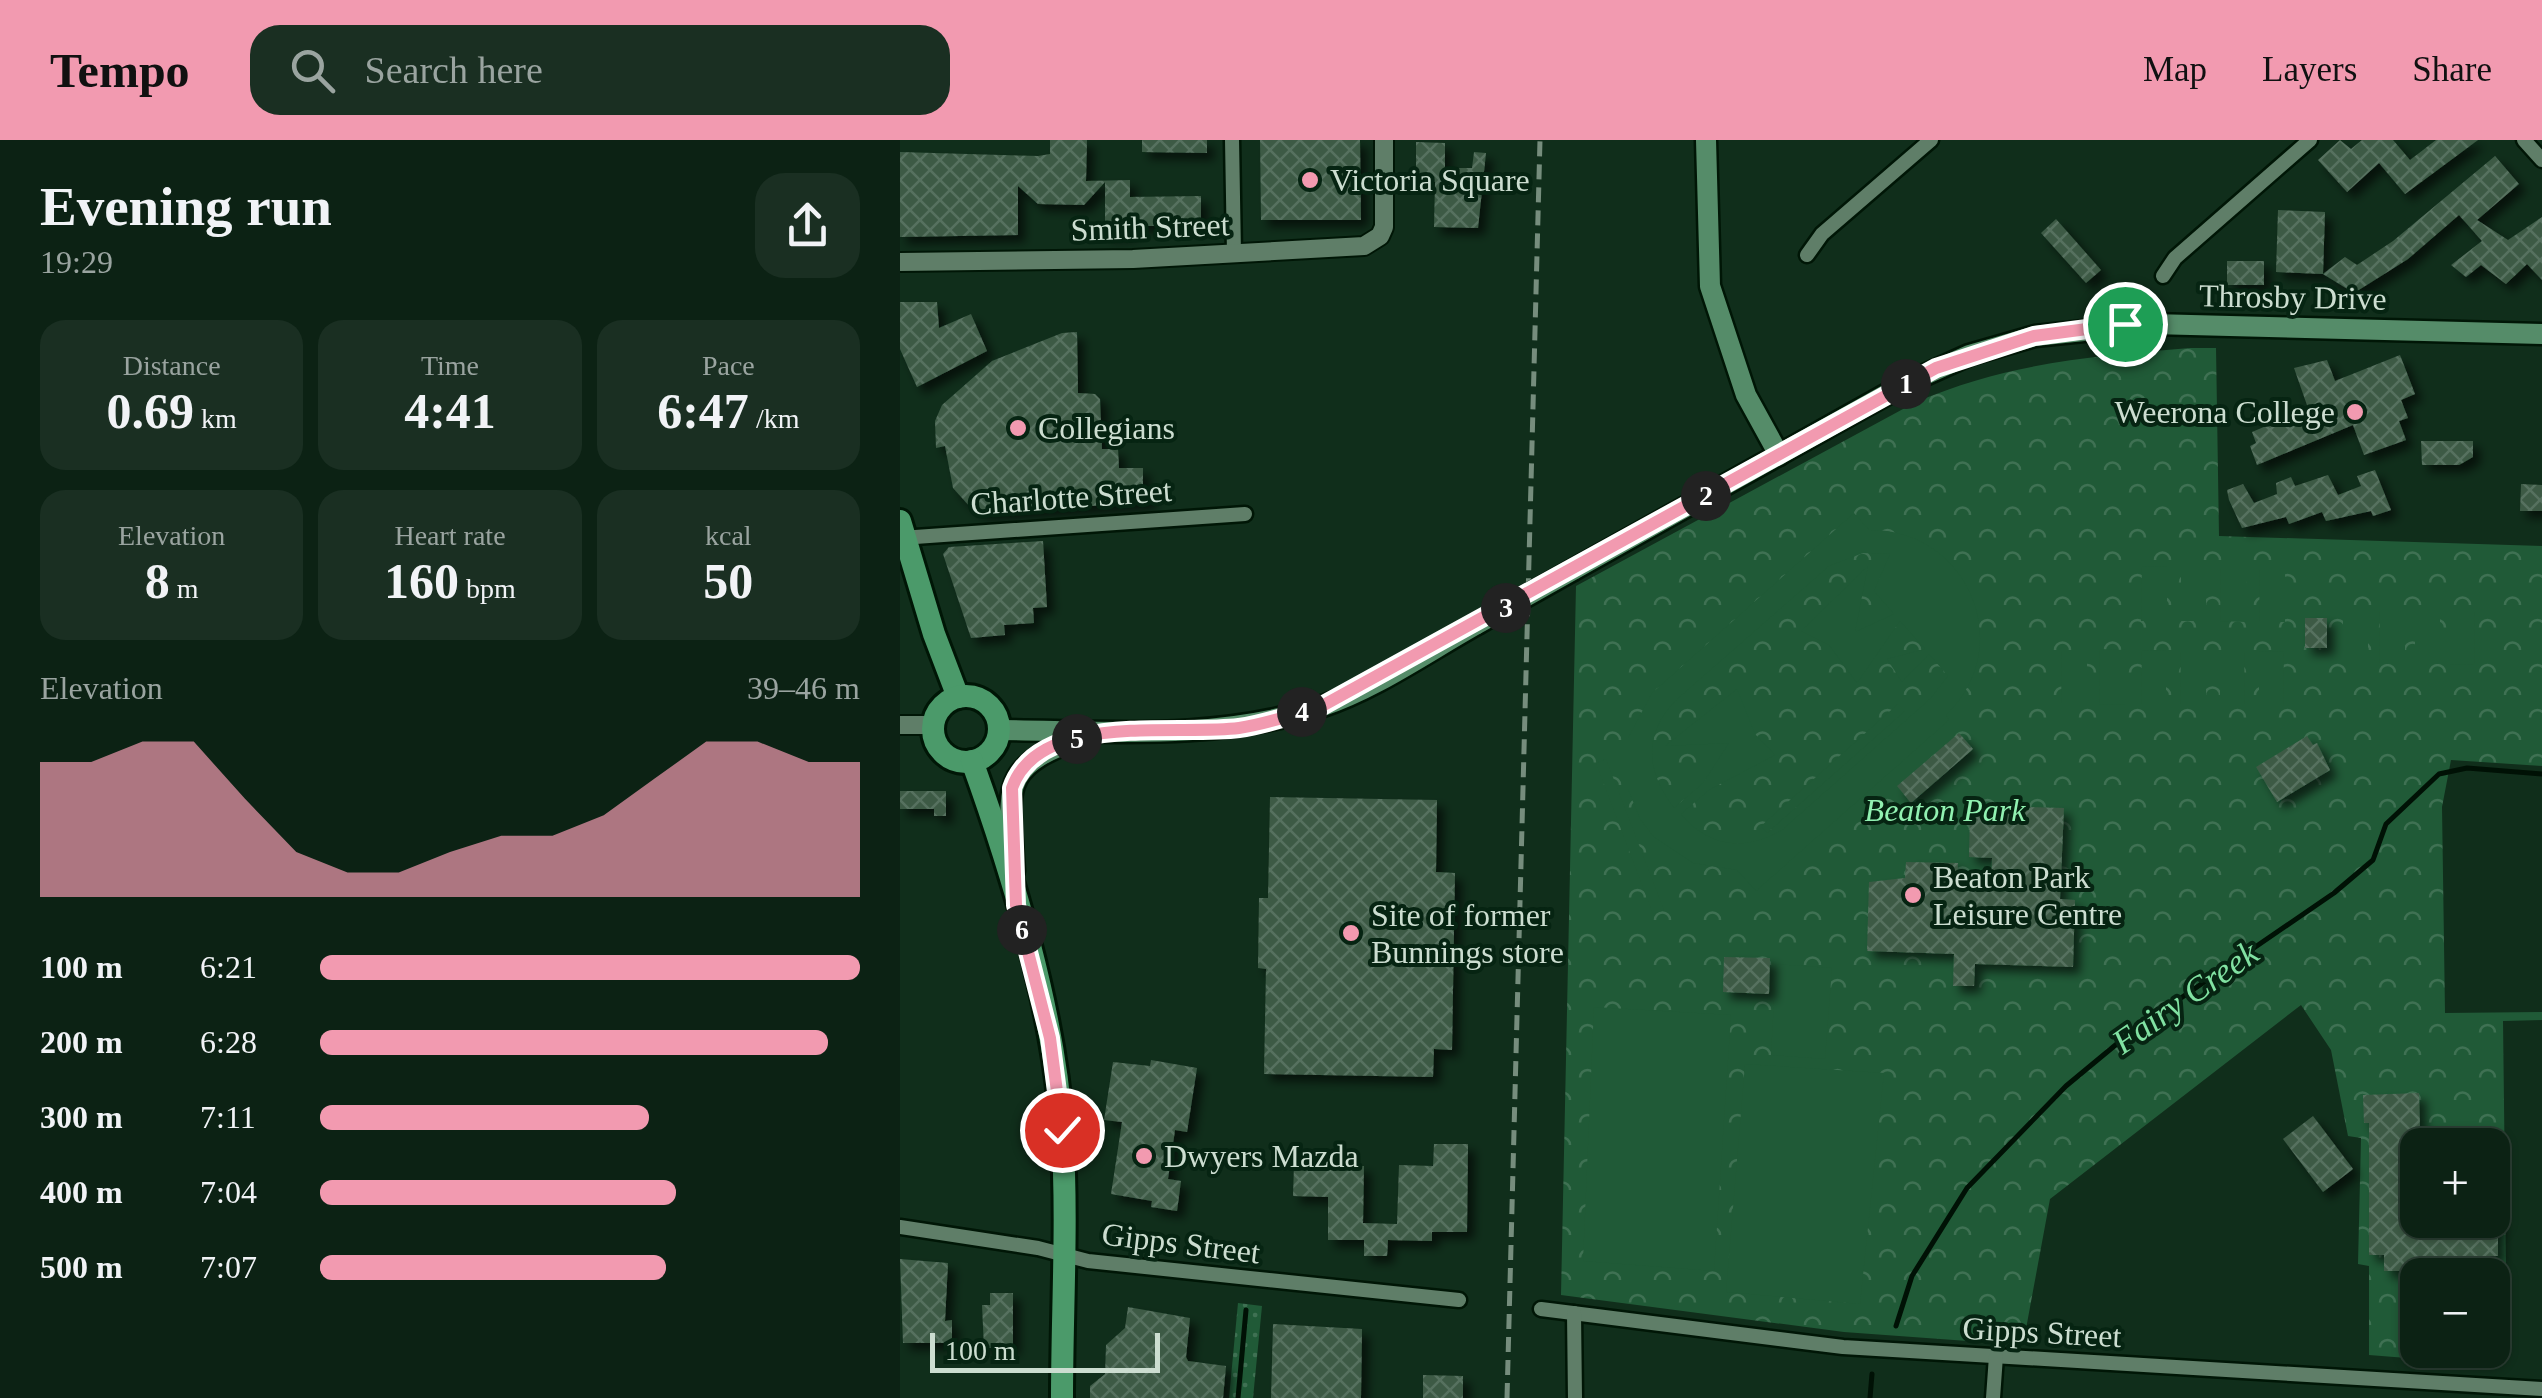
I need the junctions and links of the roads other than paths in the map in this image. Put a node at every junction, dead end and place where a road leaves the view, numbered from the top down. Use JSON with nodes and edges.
{"nodes":[{"id":1,"x":1232,"y":140,"type":"edge"},
{"id":2,"x":1384,"y":140,"type":"edge"},
{"id":3,"x":1706,"y":140,"type":"edge"},
{"id":4,"x":1931,"y":140,"type":"edge"},
{"id":5,"x":2310,"y":140,"type":"edge"},
{"id":6,"x":2524,"y":140,"type":"edge"},
{"id":7,"x":2542,"y":160,"type":"edge"},
{"id":8,"x":1234,"y":254,"type":"junction"},
{"id":9,"x":1808,"y":254,"type":"dead end"},
{"id":10,"x":900,"y":262,"type":"edge"},
{"id":11,"x":2163,"y":276,"type":"dead end"},
{"id":12,"x":2542,"y":334,"type":"edge"},
{"id":13,"x":1779,"y":454,"type":"junction"},
{"id":14,"x":1245,"y":514,"type":"dead end"},
{"id":15,"x":902,"y":532,"type":"edge"},
{"id":16,"x":958,"y":696,"type":"junction"},
{"id":17,"x":900,"y":725,"type":"edge"},
{"id":18,"x":932,"y":725,"type":"junction"},
{"id":19,"x":999,"y":730,"type":"junction"},
{"id":20,"x":1100,"y":731,"type":"junction"},
{"id":21,"x":972,"y":761,"type":"junction"},
{"id":22,"x":1016,"y":905,"type":"junction"},
{"id":23,"x":900,"y":1227,"type":"edge"},
{"id":24,"x":1063,"y":1254,"type":"junction"},
{"id":25,"x":1459,"y":1300,"type":"dead end"},
{"id":26,"x":1541,"y":1309,"type":"dead end"},
{"id":27,"x":1574,"y":1313,"type":"junction"},
{"id":28,"x":1996,"y":1356,"type":"junction"},
{"id":29,"x":2542,"y":1389,"type":"edge"},
{"id":30,"x":1062,"y":1398,"type":"edge"},
{"id":31,"x":1575,"y":1398,"type":"edge"},
{"id":32,"x":1993,"y":1398,"type":"edge"}],
"edges":[{"from":1,"to":8,"type":"street"},
{"from":2,"to":8,"type":"street","name":"Smith Street"},
{"from":3,"to":13,"type":"main road"},
{"from":4,"to":9,"type":"street"},
{"from":5,"to":11,"type":"street"},
{"from":6,"to":7,"type":"street"},
{"from":8,"to":10,"type":"street","name":"Smith Street"},
{"from":12,"to":13,"type":"main road","name":"Throsby Drive"},
{"from":13,"to":20,"type":"main road","name":"Throsby Drive","bridge":true},
{"from":14,"to":15,"type":"street","name":"Charlotte Street"},
{"from":15,"to":16,"type":"main road"},
{"from":16,"to":18,"type":"main road"},
{"from":16,"to":19,"type":"main road"},
{"from":17,"to":18,"type":"street"},
{"from":18,"to":21,"type":"main road"},
{"from":19,"to":20,"type":"main road","name":"Throsby Drive"},
{"from":19,"to":21,"type":"main road"},
{"from":20,"to":22,"type":"main road"},
{"from":21,"to":22,"type":"main road"},
{"from":22,"to":24,"type":"main road"},
{"from":23,"to":24,"type":"street","name":"Gipps Street"},
{"from":24,"to":25,"type":"street","name":"Gipps Street"},
{"from":24,"to":30,"type":"main road"},
{"from":26,"to":27,"type":"street","name":"Gipps Street"},
{"from":27,"to":28,"type":"street","name":"Gipps Street"},
{"from":27,"to":31,"type":"street"},
{"from":28,"to":29,"type":"street","name":"Gipps Street"},
{"from":28,"to":32,"type":"street"}]}
